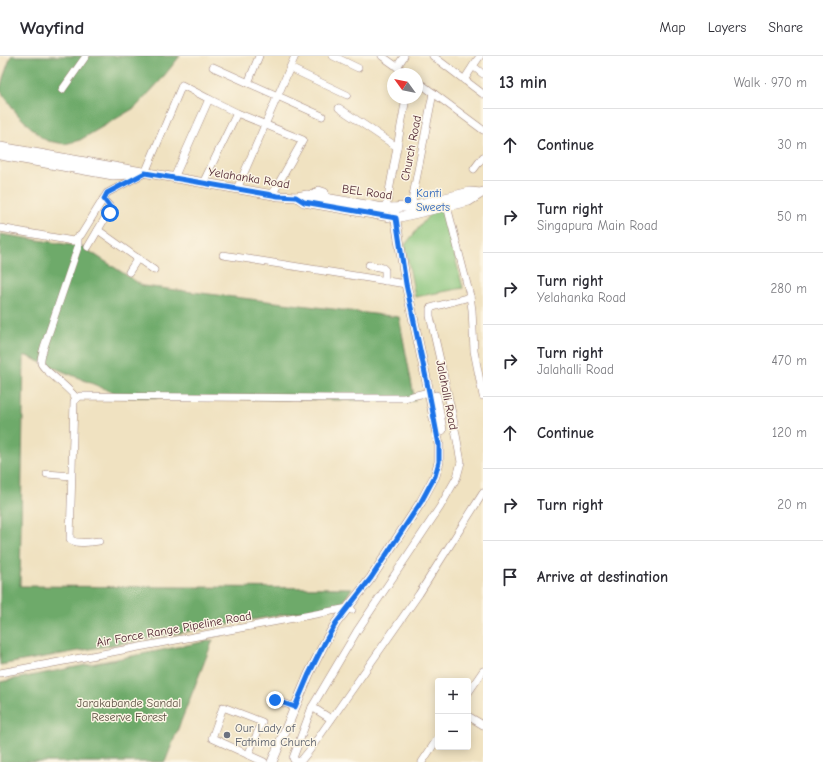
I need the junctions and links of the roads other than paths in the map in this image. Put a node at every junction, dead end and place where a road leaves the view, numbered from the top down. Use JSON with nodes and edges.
{"nodes":[{"id":1,"x":86,"y":56,"type":"edge"},
{"id":2,"x":260,"y":56,"type":"edge"},
{"id":3,"x":294,"y":56,"type":"edge"},
{"id":4,"x":332,"y":56,"type":"edge"},
{"id":5,"x":382,"y":56,"type":"edge"},
{"id":6,"x":404,"y":56,"type":"edge"},
{"id":7,"x":432,"y":56,"type":"edge"},
{"id":8,"x":480,"y":56,"type":"edge"},
{"id":9,"x":473,"y":66,"type":"junction"},
{"id":10,"x":213,"y":67,"type":"dead end"},
{"id":11,"x":397,"y":67,"type":"joint"},
{"id":12,"x":290,"y":68,"type":"junction"},
{"id":13,"x":358,"y":68,"type":"dead end"},
{"id":14,"x":483,"y":74,"type":"edge"},
{"id":15,"x":464,"y":80,"type":"junction"},
{"id":16,"x":248,"y":83,"type":"junction"},
{"id":17,"x":423,"y":86,"type":"edge"},
{"id":18,"x":62,"y":90,"type":"dead end"},
{"id":19,"x":433,"y":93,"type":"junction"},
{"id":20,"x":483,"y":94,"type":"edge"},
{"id":21,"x":347,"y":95,"type":"dead end"},
{"id":22,"x":278,"y":96,"type":"junction"},
{"id":23,"x":209,"y":99,"type":"junction"},
{"id":24,"x":405,"y":104,"type":"edge"},
{"id":25,"x":339,"y":108,"type":"dead end"},
{"id":26,"x":237,"y":113,"type":"junction"},
{"id":27,"x":322,"y":116,"type":"dead end"},
{"id":28,"x":265,"y":124,"type":"junction"},
{"id":29,"x":483,"y":130,"type":"edge"},
{"id":30,"x":0,"y":147,"type":"edge"},
{"id":31,"x":397,"y":147,"type":"junction"},
{"id":32,"x":0,"y":155,"type":"edge"},
{"id":33,"x":483,"y":157,"type":"edge"},
{"id":34,"x":474,"y":169,"type":"dead end"},
{"id":35,"x":145,"y":173,"type":"junction"},
{"id":36,"x":174,"y":178,"type":"junction"},
{"id":37,"x":204,"y":183,"type":"junction"},
{"id":38,"x":238,"y":189,"type":"junction"},
{"id":39,"x":482,"y":192,"type":"edge"},
{"id":40,"x":272,"y":195,"type":"junction"},
{"id":41,"x":296,"y":197,"type":"junction"},
{"id":42,"x":104,"y":199,"type":"junction"},
{"id":43,"x":411,"y":206,"type":"junction"},
{"id":44,"x":445,"y":206,"type":"junction"},
{"id":45,"x":395,"y":212,"type":"junction"},
{"id":46,"x":0,"y":228,"type":"edge"},
{"id":47,"x":98,"y":230,"type":"junction"},
{"id":48,"x":78,"y":237,"type":"junction"},
{"id":49,"x":88,"y":247,"type":"dead end"},
{"id":50,"x":223,"y":256,"type":"dead end"},
{"id":51,"x":138,"y":258,"type":"junction"},
{"id":52,"x":369,"y":265,"type":"dead end"},
{"id":53,"x":154,"y":270,"type":"dead end"},
{"id":54,"x":129,"y":272,"type":"dead end"},
{"id":55,"x":385,"y":281,"type":"junction"},
{"id":56,"x":406,"y":284,"type":"junction"},
{"id":57,"x":469,"y":299,"type":"junction"},
{"id":58,"x":469,"y":314,"type":"dead end"},
{"id":59,"x":429,"y":392,"type":"junction"},
{"id":60,"x":483,"y":396,"type":"edge"},
{"id":61,"x":76,"y":398,"type":"junction"},
{"id":62,"x":47,"y":474,"type":"dead end"},
{"id":63,"x":71,"y":476,"type":"junction"},
{"id":64,"x":483,"y":493,"type":"edge"},
{"id":65,"x":99,"y":541,"type":"dead end"},
{"id":66,"x":350,"y":609,"type":"junction"},
{"id":67,"x":483,"y":671,"type":"edge"},
{"id":68,"x":0,"y":673,"type":"edge"},
{"id":69,"x":471,"y":689,"type":"edge"},
{"id":70,"x":275,"y":700,"type":"dead end"},
{"id":71,"x":295,"y":707,"type":"junction"},
{"id":72,"x":312,"y":707,"type":"junction"},
{"id":73,"x":471,"y":718,"type":"edge"},
{"id":74,"x":331,"y":719,"type":"junction"},
{"id":75,"x":483,"y":725,"type":"edge"},
{"id":76,"x":435,"y":742,"type":"edge"},
{"id":77,"x":248,"y":754,"type":"junction"},
{"id":78,"x":264,"y":762,"type":"edge"},
{"id":79,"x":272,"y":762,"type":"edge"},
{"id":80,"x":278,"y":762,"type":"edge"},
{"id":81,"x":422,"y":762,"type":"edge"}],
"edges":[{"from":1,"to":18,"type":"street"},
{"from":2,"to":16,"type":"street"},
{"from":3,"to":12,"type":"street"},
{"from":4,"to":13,"type":"street"},
{"from":5,"to":11,"type":"street"},
{"from":6,"to":11,"type":"street"},
{"from":7,"to":15,"type":"street"},
{"from":8,"to":9,"type":"street"},
{"from":9,"to":14,"type":"street"},
{"from":9,"to":15,"type":"street"},
{"from":10,"to":16,"type":"street"},
{"from":12,"to":21,"type":"street"},
{"from":12,"to":22,"type":"street"},
{"from":15,"to":20,"type":"street"},
{"from":16,"to":22,"type":"street"},
{"from":17,"to":19,"type":"street"},
{"from":19,"to":29,"type":"street"},
{"from":19,"to":43,"type":"street","name":"Church Road"},
{"from":22,"to":27,"type":"street"},
{"from":22,"to":28,"type":"street"},
{"from":23,"to":26,"type":"street"},
{"from":23,"to":35,"type":"street"},
{"from":23,"to":36,"type":"street"},
{"from":24,"to":31,"type":"street"},
{"from":25,"to":31,"type":"street"},
{"from":26,"to":28,"type":"street"},
{"from":26,"to":37,"type":"street"},
{"from":28,"to":38,"type":"street"},
{"from":28,"to":40,"type":"street"},
{"from":30,"to":35,"type":"main road","name":"Yelahanka Road"},
{"from":31,"to":45,"type":"street"},
{"from":32,"to":35,"type":"main road","name":"Yelahanka Road"},
{"from":33,"to":34,"type":"street"},
{"from":35,"to":36,"type":"main road","name":"Yelahanka Road"},
{"from":35,"to":42,"type":"street"},
{"from":36,"to":37,"type":"main road","name":"Yelahanka Road"},
{"from":37,"to":38,"type":"main road","name":"Yelahanka Road"},
{"from":38,"to":40,"type":"main road","name":"Yelahanka Road"},
{"from":39,"to":43,"type":"main road","name":"BEL Road"},
{"from":39,"to":44,"type":"main road","name":"BEL Road"},
{"from":40,"to":41,"type":"main road","name":"Yelahanka Road"},
{"from":41,"to":45,"type":"main road","name":"BEL Road"},
{"from":41,"to":45,"type":"main road","name":"Yelahanka Road"},
{"from":42,"to":47,"type":"street"},
{"from":42,"to":48,"type":"street"},
{"from":43,"to":45,"type":"main road","name":"BEL Road"},
{"from":44,"to":45,"type":"main road","name":"BEL Road"},
{"from":44,"to":57,"type":"street"},
{"from":45,"to":56,"type":"main road","name":"Jalahalli Road"},
{"from":45,"to":66,"type":"main road","name":"Jalahalli Road"},
{"from":46,"to":48,"type":"street"},
{"from":47,"to":49,"type":"street"},
{"from":47,"to":51,"type":"street"},
{"from":48,"to":61,"type":"street"},
{"from":50,"to":55,"type":"street"},
{"from":51,"to":53,"type":"street"},
{"from":51,"to":54,"type":"street"},
{"from":52,"to":55,"type":"street"},
{"from":55,"to":56,"type":"street"},
{"from":56,"to":59,"type":"main road","name":"Jalahalli Road"},
{"from":57,"to":58,"type":"street"},
{"from":57,"to":60,"type":"street"},
{"from":57,"to":72,"type":"street"},
{"from":59,"to":61,"type":"street"},
{"from":59,"to":66,"type":"main road","name":"Jalahalli Road"},
{"from":61,"to":63,"type":"street"},
{"from":62,"to":63,"type":"street"},
{"from":63,"to":65,"type":"street"},
{"from":64,"to":74,"type":"street"},
{"from":66,"to":68,"type":"street","name":"Air Force Range Pipeline Road"},
{"from":66,"to":71,"type":"main road"},
{"from":66,"to":80,"type":"main road","name":"Jalahalli Road"},
{"from":67,"to":69,"type":"street"},
{"from":70,"to":71,"type":"street"},
{"from":71,"to":79,"type":"main road"},
{"from":72,"to":74,"type":"street"},
{"from":72,"to":74,"type":"street"},
{"from":73,"to":75,"type":"street"},
{"from":76,"to":81,"type":"street"},
{"from":77,"to":77,"type":"street"},
{"from":77,"to":78,"type":"street"}]}
